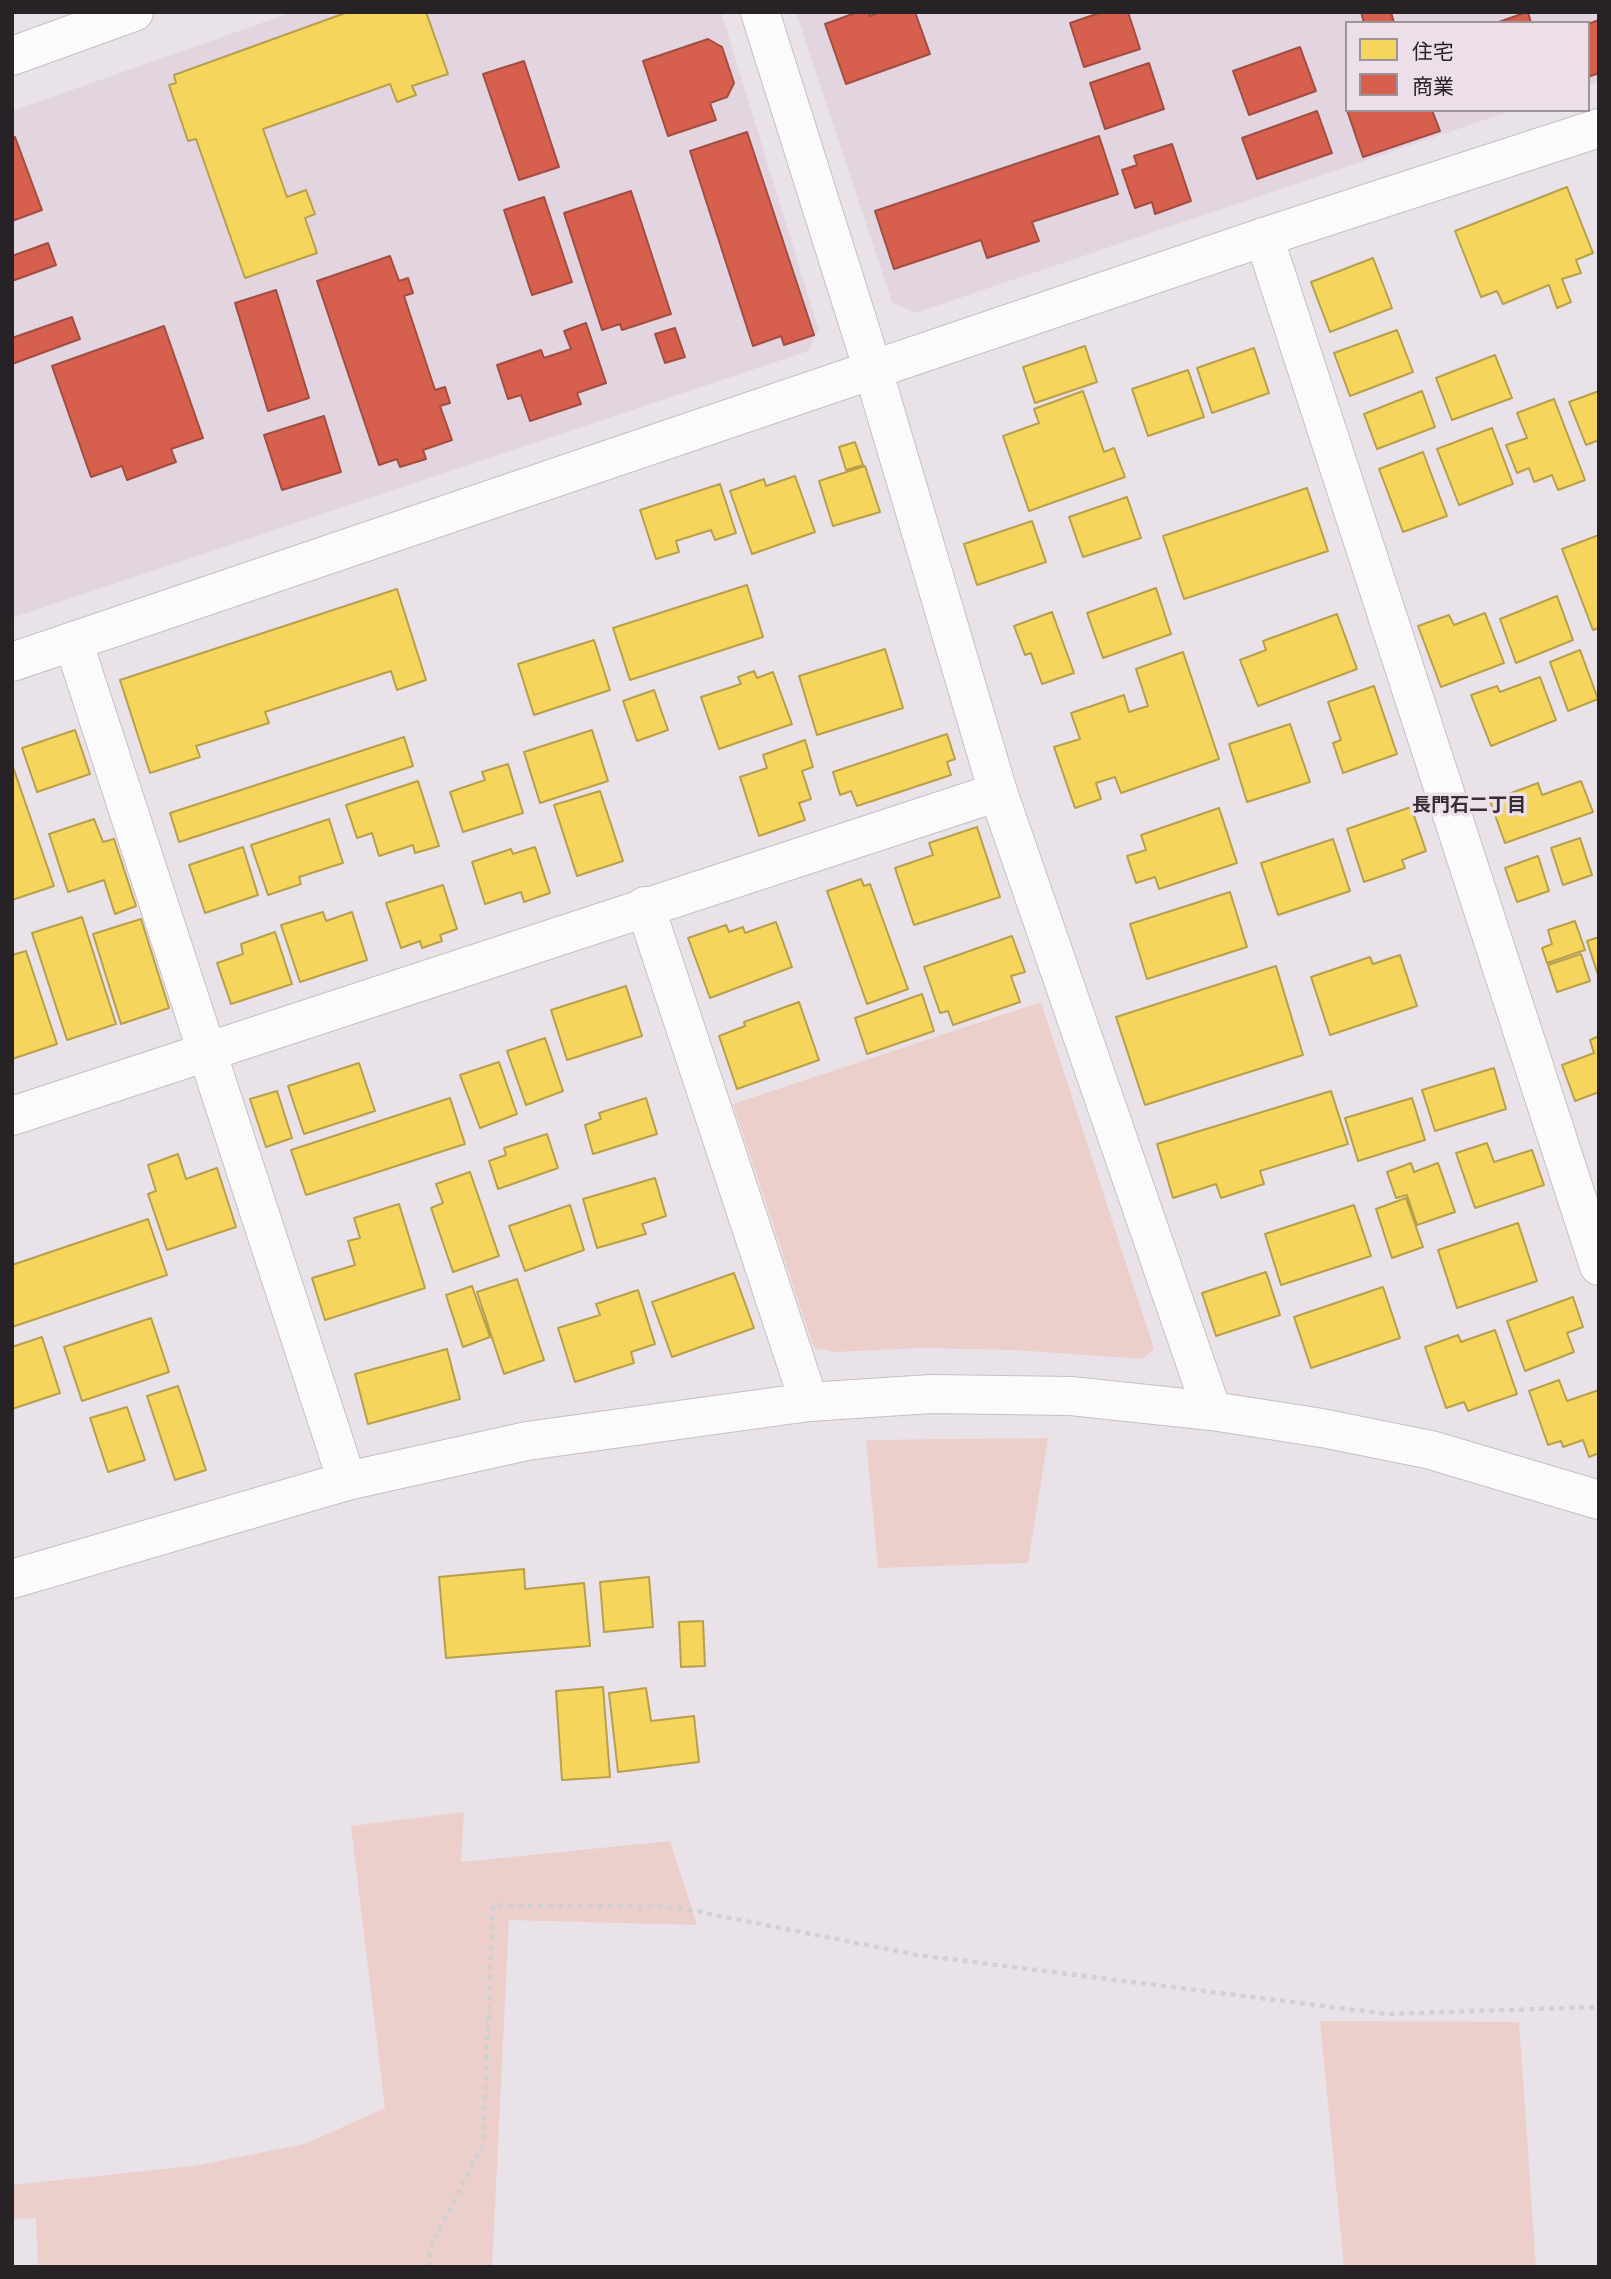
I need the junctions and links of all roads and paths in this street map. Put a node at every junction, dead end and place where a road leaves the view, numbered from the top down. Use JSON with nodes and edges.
{"nodes":[{"id":1,"x":134,"y":12,"type":"edge"},
{"id":2,"x":760,"y":12,"type":"edge"},
{"id":3,"x":12,"y":56,"type":"edge"},
{"id":4,"x":1599,"y":128,"type":"edge"},
{"id":5,"x":1264,"y":237,"type":"junction"},
{"id":6,"x":873,"y":370,"type":"junction"},
{"id":7,"x":73,"y":641,"type":"junction"},
{"id":8,"x":12,"y":662,"type":"edge"},
{"id":9,"x":998,"y":792,"type":"junction"},
{"id":10,"x":645,"y":906,"type":"junction"},
{"id":11,"x":208,"y":1050,"type":"junction"},
{"id":12,"x":12,"y":1116,"type":"edge"},
{"id":13,"x":1599,"y":1266,"type":"edge"},
{"id":14,"x":809,"y":1402,"type":"junction"},
{"id":15,"x":1212,"y":1411,"type":"junction"},
{"id":16,"x":347,"y":1481,"type":"junction"},
{"id":17,"x":1599,"y":1500,"type":"edge"},
{"id":18,"x":12,"y":1579,"type":"edge"},
{"id":19,"x":1599,"y":2007,"type":"edge"},
{"id":20,"x":430,"y":2267,"type":"edge"}],
"edges":[{"from":1,"to":3,"type":"street"},
{"from":2,"to":6,"type":"street"},
{"from":4,"to":5,"type":"street"},
{"from":5,"to":6,"type":"street"},
{"from":5,"to":13,"type":"street"},
{"from":6,"to":7,"type":"street"},
{"from":6,"to":9,"type":"street"},
{"from":7,"to":8,"type":"street"},
{"from":7,"to":11,"type":"street"},
{"from":9,"to":10,"type":"street"},
{"from":9,"to":15,"type":"street"},
{"from":10,"to":11,"type":"street"},
{"from":10,"to":14,"type":"street"},
{"from":11,"to":12,"type":"street"},
{"from":11,"to":16,"type":"street"},
{"from":14,"to":15,"type":"street"},
{"from":14,"to":16,"type":"street"},
{"from":15,"to":17,"type":"street"},
{"from":16,"to":18,"type":"street"},
{"from":19,"to":20,"type":"path"}]}
